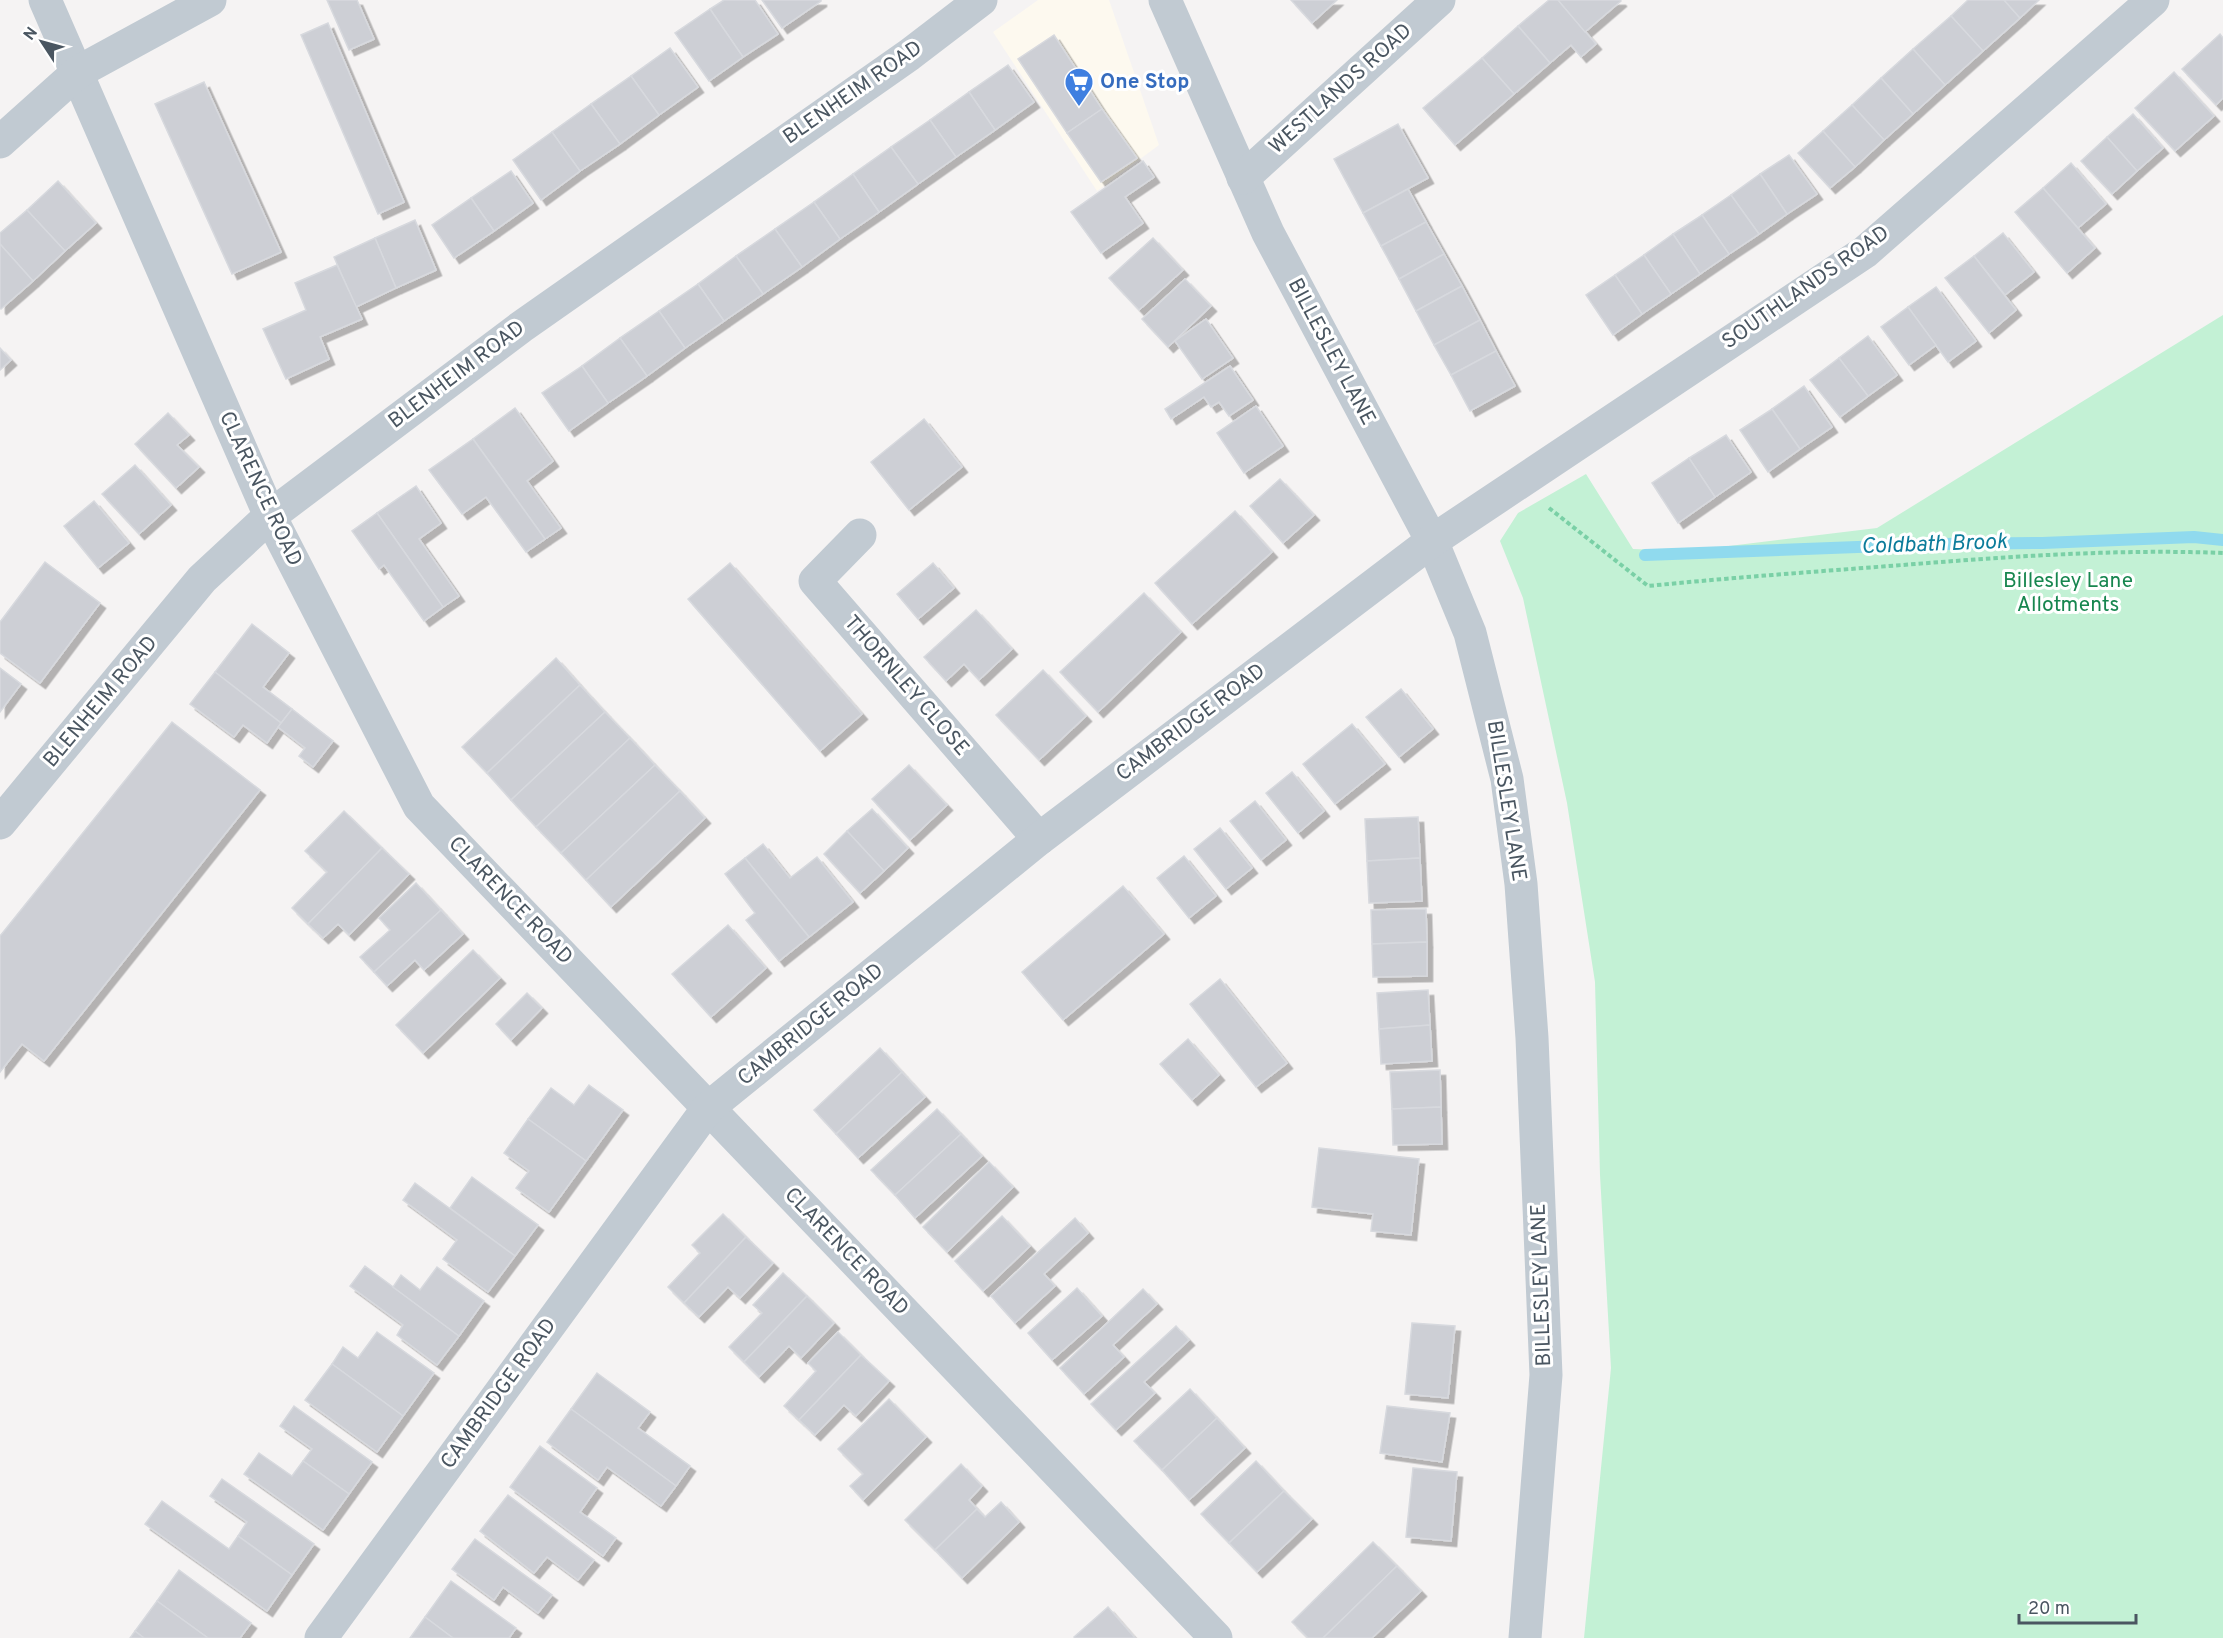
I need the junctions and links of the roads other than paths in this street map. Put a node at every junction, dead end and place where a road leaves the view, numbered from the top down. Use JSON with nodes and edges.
{"nodes":[{"id":1,"x":45,"y":0,"type":"edge"},
{"id":2,"x":210,"y":0,"type":"edge"},
{"id":3,"x":981,"y":0,"type":"edge"},
{"id":4,"x":1165,"y":0,"type":"edge"},
{"id":5,"x":1439,"y":0,"type":"edge"},
{"id":6,"x":2153,"y":0,"type":"edge"},
{"id":7,"x":78,"y":72,"type":"junction"},
{"id":8,"x":0,"y":142,"type":"edge"},
{"id":9,"x":1243,"y":178,"type":"junction"},
{"id":10,"x":270,"y":516,"type":"junction"},
{"id":11,"x":860,"y":535,"type":"dead end"},
{"id":12,"x":1432,"y":541,"type":"junction"},
{"id":13,"x":0,"y":823,"type":"edge"},
{"id":14,"x":1039,"y":839,"type":"junction"},
{"id":15,"x":708,"y":1108,"type":"junction"},
{"id":16,"x":321,"y":1638,"type":"edge"},
{"id":17,"x":1216,"y":1638,"type":"edge"},
{"id":18,"x":1525,"y":1638,"type":"edge"}],
"edges":[{"from":1,"to":7,"type":"street","name":"CLARENCE ROAD"},
{"from":2,"to":7,"type":"street"},
{"from":3,"to":10,"type":"street","name":"BLENHEIM ROAD"},
{"from":4,"to":9,"type":"street","name":"BILLESLEY LANE"},
{"from":5,"to":9,"type":"street","name":"WESTLANDS ROAD"},
{"from":6,"to":12,"type":"street","name":"SOUTHLANDS ROAD"},
{"from":7,"to":8,"type":"street"},
{"from":7,"to":10,"type":"street","name":"CLARENCE ROAD"},
{"from":9,"to":12,"type":"street","name":"BILLESLEY LANE"},
{"from":10,"to":13,"type":"street","name":"BLENHEIM ROAD"},
{"from":10,"to":15,"type":"street","name":"CLARENCE ROAD"},
{"from":11,"to":14,"type":"street","name":"THORNLEY CLOSE"},
{"from":12,"to":14,"type":"street","name":"CAMBRIDGE ROAD"},
{"from":12,"to":18,"type":"street","name":"BILLESLEY LANE"},
{"from":14,"to":15,"type":"street","name":"CAMBRIDGE ROAD"},
{"from":15,"to":16,"type":"street","name":"CAMBRIDGE ROAD"},
{"from":15,"to":17,"type":"street","name":"CLARENCE ROAD"}]}
